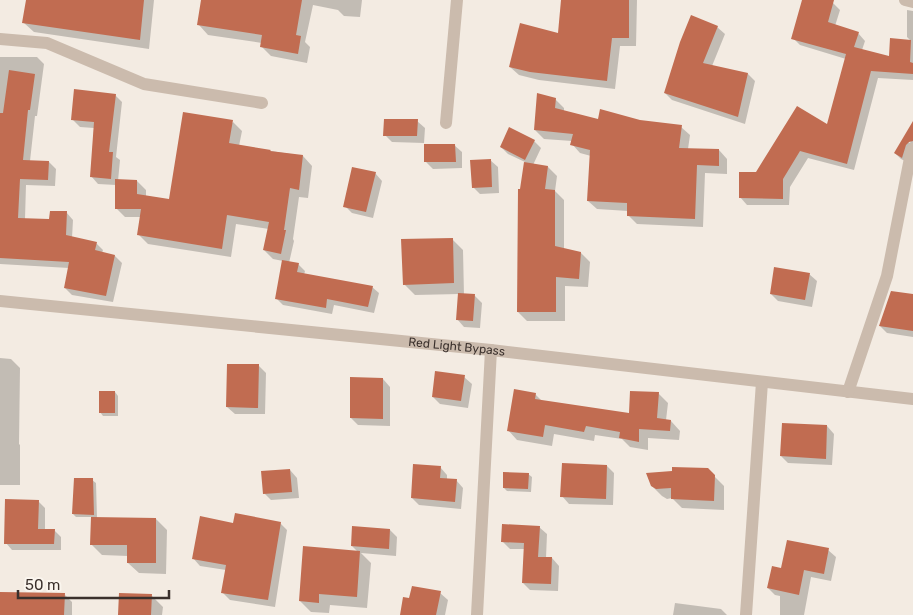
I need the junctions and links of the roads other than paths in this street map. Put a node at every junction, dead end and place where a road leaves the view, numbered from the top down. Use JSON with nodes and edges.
{"nodes":[{"id":1,"x":457,"y":0,"type":"edge"},
{"id":2,"x":905,"y":0,"type":"edge"},
{"id":3,"x":913,"y":2,"type":"edge"},
{"id":4,"x":0,"y":39,"type":"edge"},
{"id":5,"x":262,"y":103,"type":"dead end"},
{"id":6,"x":446,"y":124,"type":"dead end"},
{"id":7,"x":913,"y":149,"type":"edge"},
{"id":8,"x":0,"y":301,"type":"edge"},
{"id":9,"x":491,"y":350,"type":"junction"},
{"id":10,"x":762,"y":382,"type":"junction"},
{"id":11,"x":848,"y":392,"type":"junction"},
{"id":12,"x":913,"y":399,"type":"edge"},
{"id":13,"x":477,"y":615,"type":"edge"},
{"id":14,"x":746,"y":615,"type":"edge"}],
"edges":[{"from":1,"to":6,"type":"street"},
{"from":2,"to":3,"type":"street"},
{"from":4,"to":5,"type":"street"},
{"from":7,"to":11,"type":"street"},
{"from":8,"to":9,"type":"street","name":"Red Light Bypass"},
{"from":9,"to":10,"type":"street","name":"Red Light Bypass"},
{"from":9,"to":13,"type":"street"},
{"from":10,"to":11,"type":"street","name":"Red Light Bypass"},
{"from":10,"to":14,"type":"street"},
{"from":11,"to":12,"type":"street","name":"Red Light Bypass"}]}
